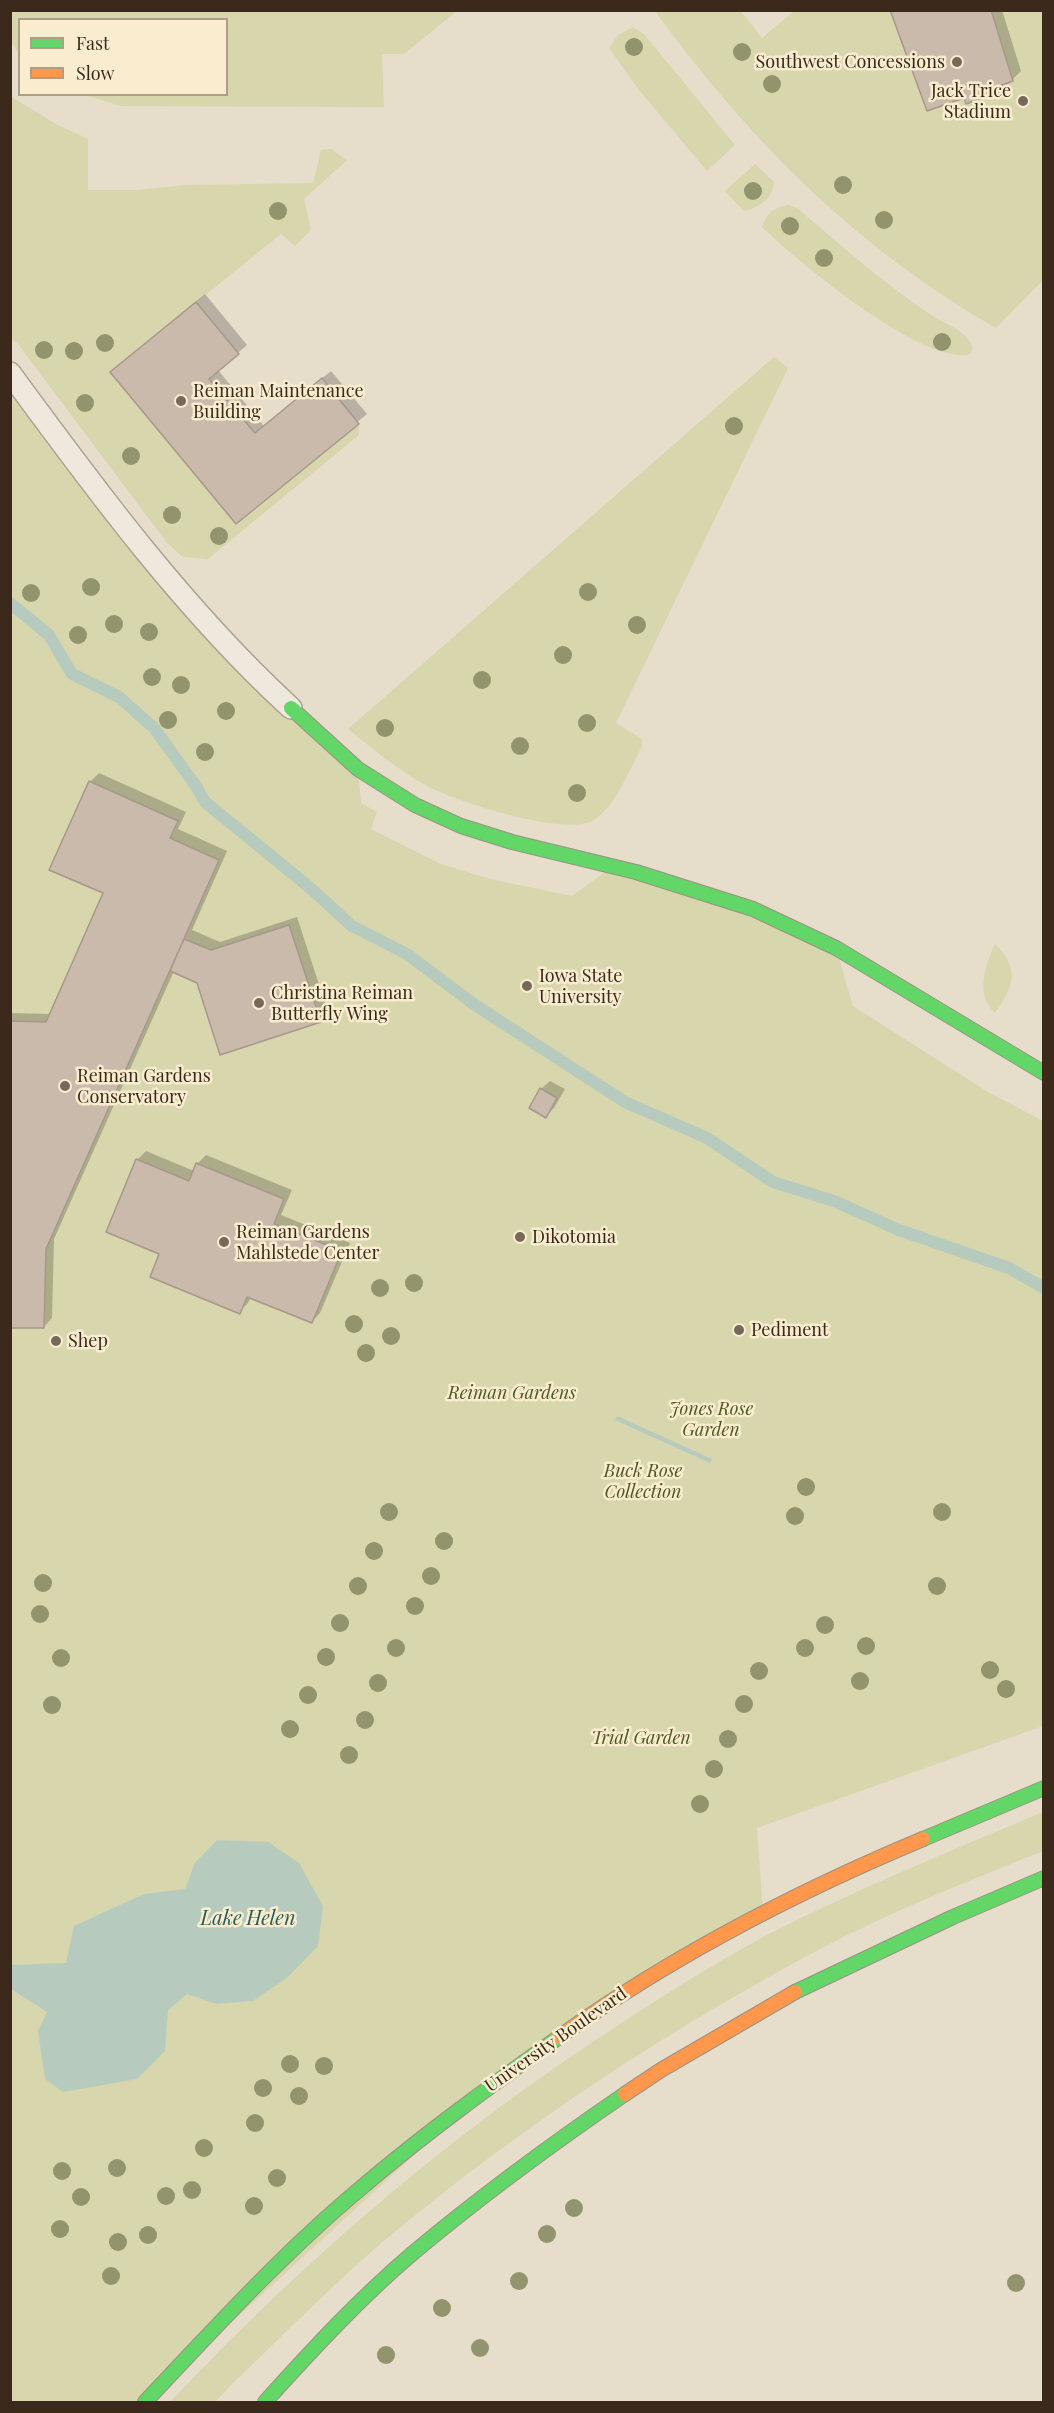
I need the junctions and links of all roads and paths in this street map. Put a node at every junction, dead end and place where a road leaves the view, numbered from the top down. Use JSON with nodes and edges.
{"nodes":[{"id":1,"x":10,"y":373,"type":"edge"},
{"id":2,"x":291,"y":708,"type":"joint"},
{"id":3,"x":1044,"y":1073,"type":"edge"},
{"id":4,"x":1044,"y":1788,"type":"edge"},
{"id":5,"x":1044,"y":1878,"type":"edge"},
{"id":6,"x":145,"y":2403,"type":"edge"},
{"id":7,"x":265,"y":2403,"type":"edge"}],
"edges":[{"from":1,"to":2,"type":"lane"},
{"from":2,"to":3,"type":"main road"},
{"from":4,"to":6,"type":"main road","name":"University Boulevard"},
{"from":5,"to":7,"type":"main road"}]}
